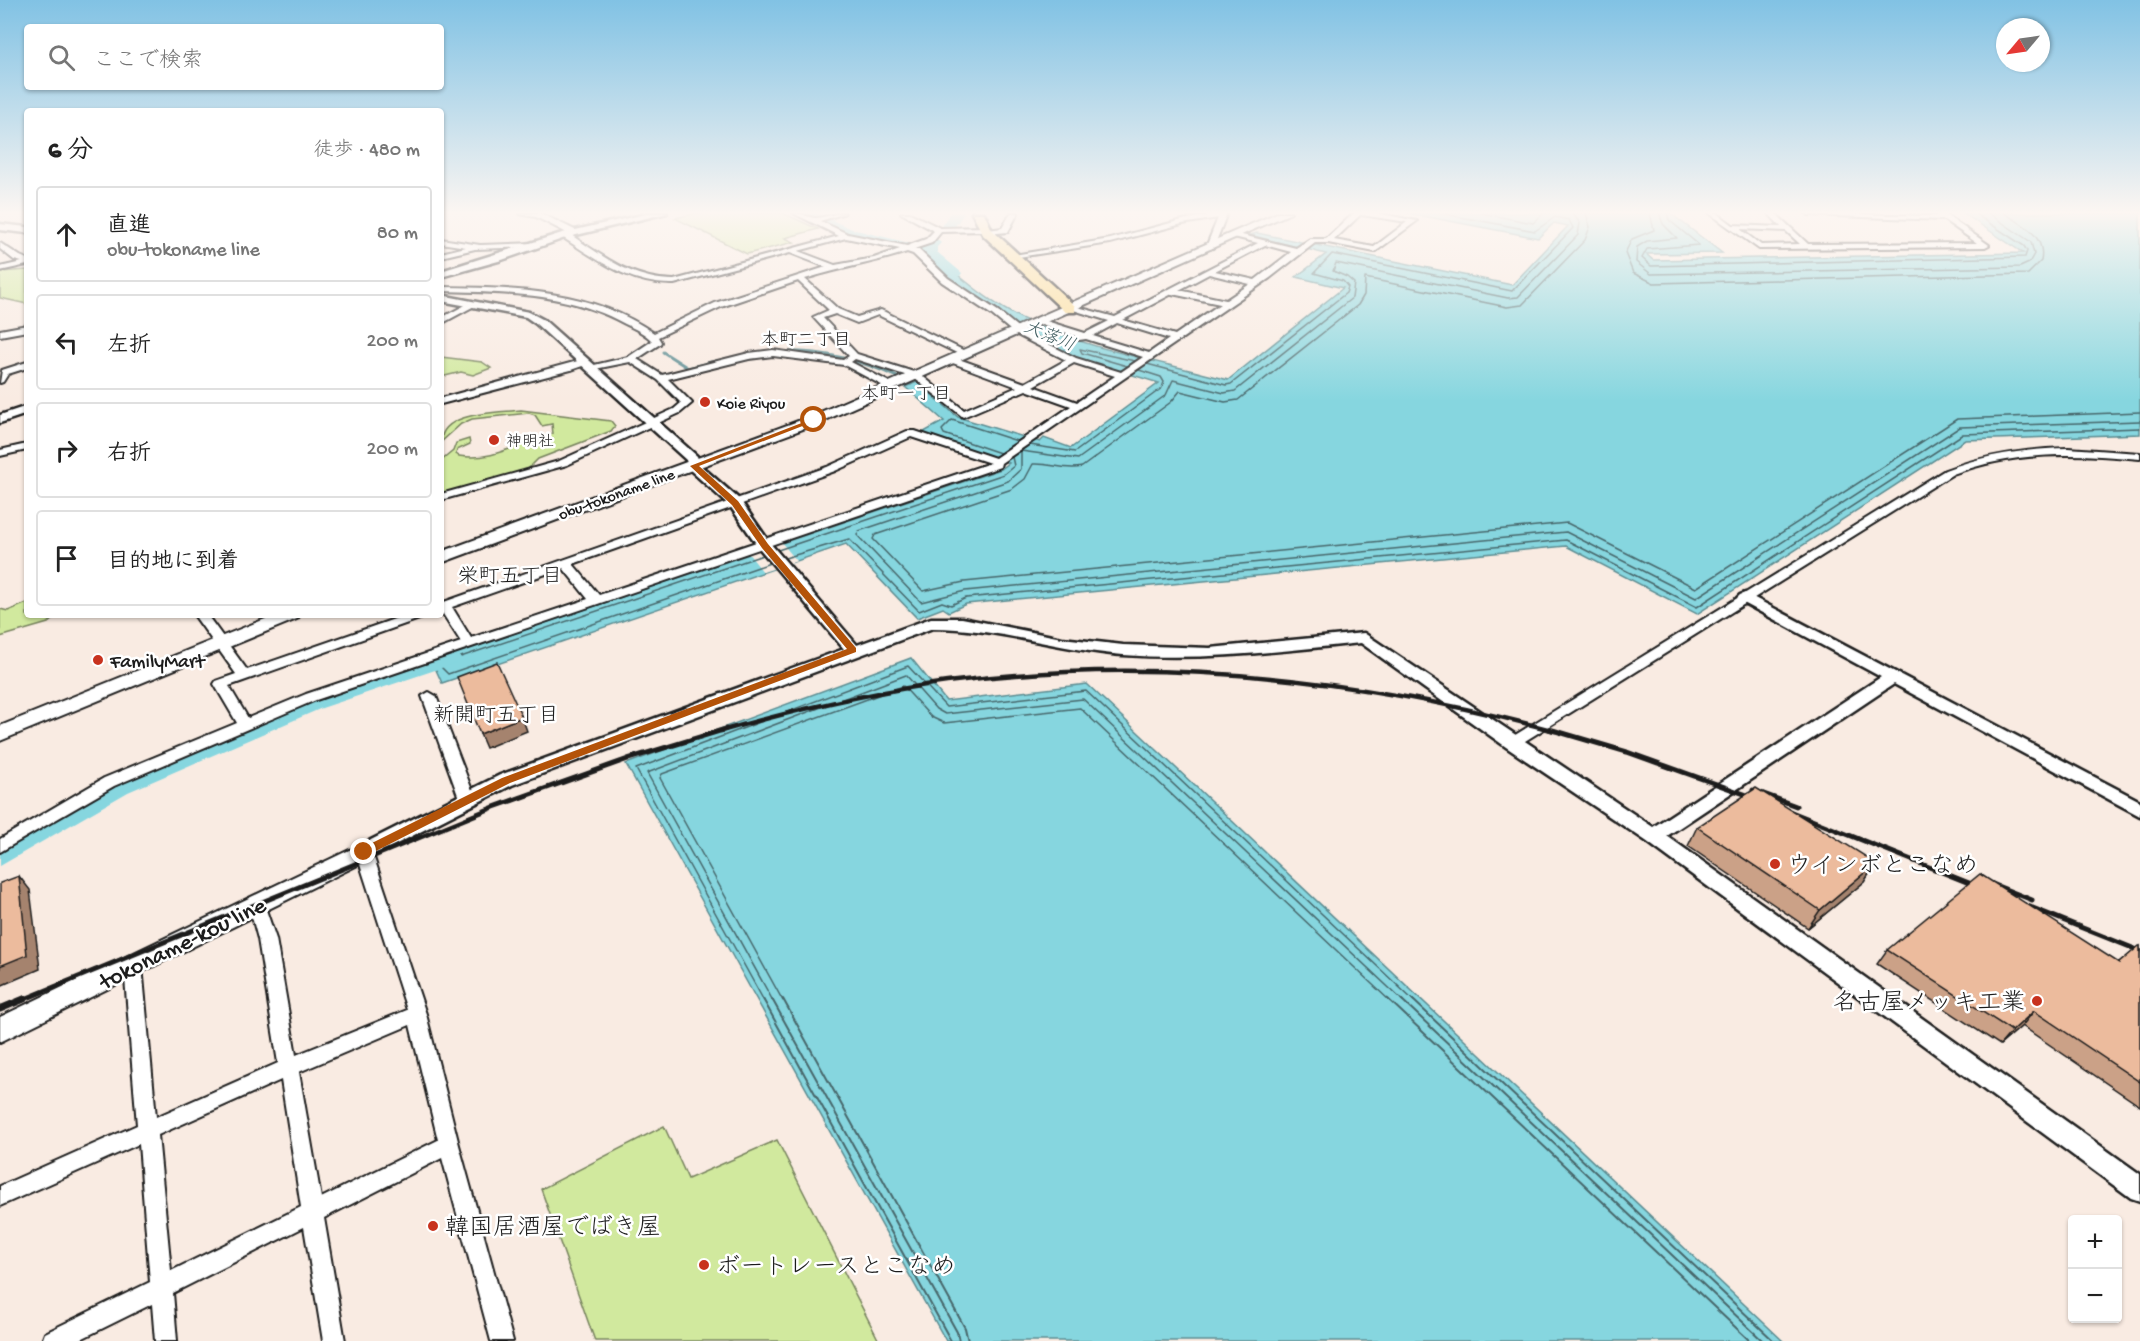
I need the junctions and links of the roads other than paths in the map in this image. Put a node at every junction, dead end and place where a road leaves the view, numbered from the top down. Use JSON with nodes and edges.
{"nodes":[{"id":1,"x":636,"y":276,"type":"edge"},
{"id":2,"x":698,"y":276,"type":"edge"},
{"id":3,"x":810,"y":276,"type":"edge"},
{"id":4,"x":941,"y":276,"type":"edge"},
{"id":5,"x":1035,"y":276,"type":"edge"},
{"id":6,"x":1145,"y":276,"type":"edge"},
{"id":7,"x":1202,"y":276,"type":"edge"},
{"id":8,"x":1224,"y":276,"type":"edge"},
{"id":9,"x":1267,"y":276,"type":"edge"},
{"id":10,"x":800,"y":279,"type":"junction"},
{"id":11,"x":1256,"y":283,"type":"junction"},
{"id":12,"x":444,"y":289,"type":"edge"},
{"id":13,"x":1171,"y":291,"type":"junction"},
{"id":14,"x":444,"y":299,"type":"edge"},
{"id":15,"x":1226,"y":303,"type":"junction"},
{"id":16,"x":474,"y":304,"type":"junction"},
{"id":17,"x":1072,"y":308,"type":"junction"},
{"id":18,"x":835,"y":311,"type":"junction"},
{"id":19,"x":444,"y":319,"type":"edge"},
{"id":20,"x":1111,"y":321,"type":"junction"},
{"id":21,"x":1038,"y":323,"type":"junction"},
{"id":22,"x":24,"y":329,"type":"edge"},
{"id":23,"x":1020,"y":331,"type":"junction"},
{"id":24,"x":0,"y":333,"type":"edge"},
{"id":25,"x":654,"y":336,"type":"junction"},
{"id":26,"x":1082,"y":338,"type":"junction"},
{"id":27,"x":1174,"y":338,"type":"junction"},
{"id":28,"x":966,"y":354,"type":"junction"},
{"id":29,"x":1149,"y":357,"type":"junction"},
{"id":30,"x":631,"y":359,"type":"junction"},
{"id":31,"x":850,"y":360,"type":"junction"},
{"id":32,"x":952,"y":360,"type":"junction"},
{"id":33,"x":1073,"y":360,"type":"junction"},
{"id":34,"x":24,"y":365,"type":"edge"},
{"id":35,"x":589,"y":365,"type":"junction"},
{"id":36,"x":1122,"y":375,"type":"junction"},
{"id":37,"x":661,"y":378,"type":"junction"},
{"id":38,"x":0,"y":380,"type":"edge"},
{"id":39,"x":905,"y":381,"type":"junction"},
{"id":40,"x":1024,"y":387,"type":"junction"},
{"id":41,"x":444,"y":400,"type":"edge"},
{"id":42,"x":1077,"y":405,"type":"junction"},
{"id":43,"x":24,"y":411,"type":"edge"},
{"id":44,"x":0,"y":419,"type":"edge"},
{"id":45,"x":650,"y":421,"type":"junction"},
{"id":46,"x":0,"y":441,"type":"edge"},
{"id":47,"x":24,"y":448,"type":"edge"},
{"id":48,"x":3,"y":452,"type":"edge"},
{"id":49,"x":2140,"y":456,"type":"edge"},
{"id":50,"x":996,"y":462,"type":"junction"},
{"id":51,"x":694,"y":466,"type":"junction"},
{"id":52,"x":444,"y":496,"type":"edge"},
{"id":53,"x":735,"y":503,"type":"junction"},
{"id":54,"x":764,"y":545,"type":"junction"},
{"id":55,"x":444,"y":557,"type":"edge"},
{"id":56,"x":565,"y":562,"type":"junction"},
{"id":57,"x":1745,"y":598,"type":"junction"},
{"id":58,"x":596,"y":600,"type":"junction"},
{"id":59,"x":444,"y":607,"type":"edge"},
{"id":60,"x":444,"y":608,"type":"edge"},
{"id":61,"x":202,"y":618,"type":"edge"},
{"id":62,"x":283,"y":618,"type":"edge"},
{"id":63,"x":409,"y":618,"type":"edge"},
{"id":64,"x":220,"y":642,"type":"junction"},
{"id":65,"x":468,"y":643,"type":"junction"},
{"id":66,"x":853,"y":650,"type":"junction"},
{"id":67,"x":244,"y":675,"type":"junction"},
{"id":68,"x":1893,"y":677,"type":"junction"},
{"id":69,"x":429,"y":696,"type":"dead end"},
{"id":70,"x":245,"y":725,"type":"junction"},
{"id":71,"x":0,"y":734,"type":"edge"},
{"id":72,"x":1512,"y":743,"type":"junction"},
{"id":73,"x":467,"y":798,"type":"junction"},
{"id":74,"x":2140,"y":809,"type":"edge"},
{"id":75,"x":1653,"y":836,"type":"junction"},
{"id":76,"x":0,"y":846,"type":"edge"},
{"id":77,"x":364,"y":852,"type":"junction"},
{"id":78,"x":257,"y":906,"type":"junction"},
{"id":79,"x":133,"y":966,"type":"junction"},
{"id":80,"x":417,"y":1014,"type":"junction"},
{"id":81,"x":0,"y":1030,"type":"edge"},
{"id":82,"x":289,"y":1067,"type":"junction"},
{"id":83,"x":148,"y":1130,"type":"junction"},
{"id":84,"x":448,"y":1144,"type":"junction"},
{"id":85,"x":2140,"y":1189,"type":"edge"},
{"id":86,"x":0,"y":1196,"type":"edge"},
{"id":87,"x":312,"y":1212,"type":"junction"},
{"id":88,"x":162,"y":1287,"type":"junction"},
{"id":89,"x":53,"y":1341,"type":"edge"},
{"id":90,"x":166,"y":1341,"type":"edge"},
{"id":91,"x":334,"y":1341,"type":"edge"},
{"id":92,"x":502,"y":1341,"type":"edge"}],
"edges":[{"from":1,"to":2,"type":"street"},
{"from":3,"to":10,"type":"street"},
{"from":4,"to":23,"type":"street"},
{"from":5,"to":17,"type":"main road"},
{"from":6,"to":17,"type":"main road","name":"obu-tokoname line"},
{"from":7,"to":13,"type":"street"},
{"from":8,"to":11,"type":"street"},
{"from":9,"to":11,"type":"street"},
{"from":10,"to":18,"type":"street"},
{"from":10,"to":25,"type":"street"},
{"from":11,"to":15,"type":"street"},
{"from":12,"to":25,"type":"street"},
{"from":13,"to":15,"type":"street"},
{"from":13,"to":20,"type":"street"},
{"from":14,"to":16,"type":"street"},
{"from":15,"to":27,"type":"street"},
{"from":16,"to":19,"type":"street"},
{"from":16,"to":35,"type":"street"},
{"from":17,"to":20,"type":"street"},
{"from":17,"to":21,"type":"main road","name":"obu-tokoname line"},
{"from":18,"to":28,"type":"street"},
{"from":18,"to":31,"type":"street"},
{"from":20,"to":26,"type":"street"},
{"from":20,"to":27,"type":"street"},
{"from":21,"to":23,"type":"main road","name":"obu-tokoname line"},
{"from":21,"to":26,"type":"street"},
{"from":22,"to":24,"type":"street"},
{"from":23,"to":28,"type":"main road","name":"obu-tokoname line"},
{"from":23,"to":33,"type":"street"},
{"from":25,"to":30,"type":"street"},
{"from":26,"to":29,"type":"street"},
{"from":27,"to":29,"type":"street"},
{"from":28,"to":32,"type":"main road","name":"obu-tokoname line"},
{"from":29,"to":36,"type":"street"},
{"from":30,"to":35,"type":"street"},
{"from":30,"to":37,"type":"street"},
{"from":31,"to":37,"type":"street"},
{"from":31,"to":39,"type":"street"},
{"from":31,"to":39,"type":"street"},
{"from":32,"to":39,"type":"main road","name":"obu-tokoname line"},
{"from":32,"to":40,"type":"street"},
{"from":33,"to":36,"type":"street"},
{"from":33,"to":40,"type":"street"},
{"from":34,"to":38,"type":"street"},
{"from":35,"to":41,"type":"street"},
{"from":35,"to":45,"type":"street"},
{"from":36,"to":42,"type":"street"},
{"from":37,"to":45,"type":"street"},
{"from":39,"to":40,"type":"street"},
{"from":39,"to":51,"type":"main road","name":"obu-tokoname line"},
{"from":40,"to":42,"type":"street"},
{"from":42,"to":50,"type":"street"},
{"from":43,"to":44,"type":"street"},
{"from":45,"to":51,"type":"street"},
{"from":45,"to":52,"type":"street"},
{"from":46,"to":48,"type":"street"},
{"from":47,"to":48,"type":"street"},
{"from":49,"to":57,"type":"street"},
{"from":50,"to":53,"type":"street"},
{"from":50,"to":54,"type":"street"},
{"from":51,"to":53,"type":"street"},
{"from":51,"to":55,"type":"main road","name":"obu-tokoname line"},
{"from":53,"to":54,"type":"street"},
{"from":53,"to":56,"type":"street"},
{"from":54,"to":58,"type":"street"},
{"from":54,"to":66,"type":"street"},
{"from":56,"to":58,"type":"street"},
{"from":56,"to":59,"type":"street"},
{"from":57,"to":68,"type":"street"},
{"from":57,"to":72,"type":"street"},
{"from":58,"to":65,"type":"street"},
{"from":60,"to":65,"type":"street"},
{"from":61,"to":64,"type":"street"},
{"from":62,"to":64,"type":"main road"},
{"from":63,"to":67,"type":"street"},
{"from":64,"to":67,"type":"street"},
{"from":64,"to":71,"type":"main road"},
{"from":65,"to":70,"type":"street"},
{"from":66,"to":72,"type":"street"},
{"from":66,"to":73,"type":"street"},
{"from":67,"to":70,"type":"street"},
{"from":68,"to":74,"type":"street"},
{"from":68,"to":75,"type":"street"},
{"from":69,"to":73,"type":"street"},
{"from":70,"to":76,"type":"street"},
{"from":72,"to":75,"type":"street"},
{"from":73,"to":77,"type":"street"},
{"from":75,"to":85,"type":"street"},
{"from":77,"to":78,"type":"main road","name":"tokoname-kou line"},
{"from":77,"to":80,"type":"street"},
{"from":78,"to":79,"type":"main road","name":"tokoname-kou line"},
{"from":78,"to":82,"type":"street"},
{"from":79,"to":81,"type":"main road","name":"tokoname-kou line"},
{"from":79,"to":83,"type":"street"},
{"from":80,"to":82,"type":"street"},
{"from":80,"to":84,"type":"street"},
{"from":82,"to":83,"type":"street"},
{"from":82,"to":87,"type":"street"},
{"from":83,"to":86,"type":"street"},
{"from":83,"to":88,"type":"street"},
{"from":84,"to":87,"type":"street"},
{"from":84,"to":92,"type":"street"},
{"from":87,"to":88,"type":"street"},
{"from":87,"to":91,"type":"street"},
{"from":88,"to":89,"type":"street"},
{"from":88,"to":90,"type":"street"}]}
